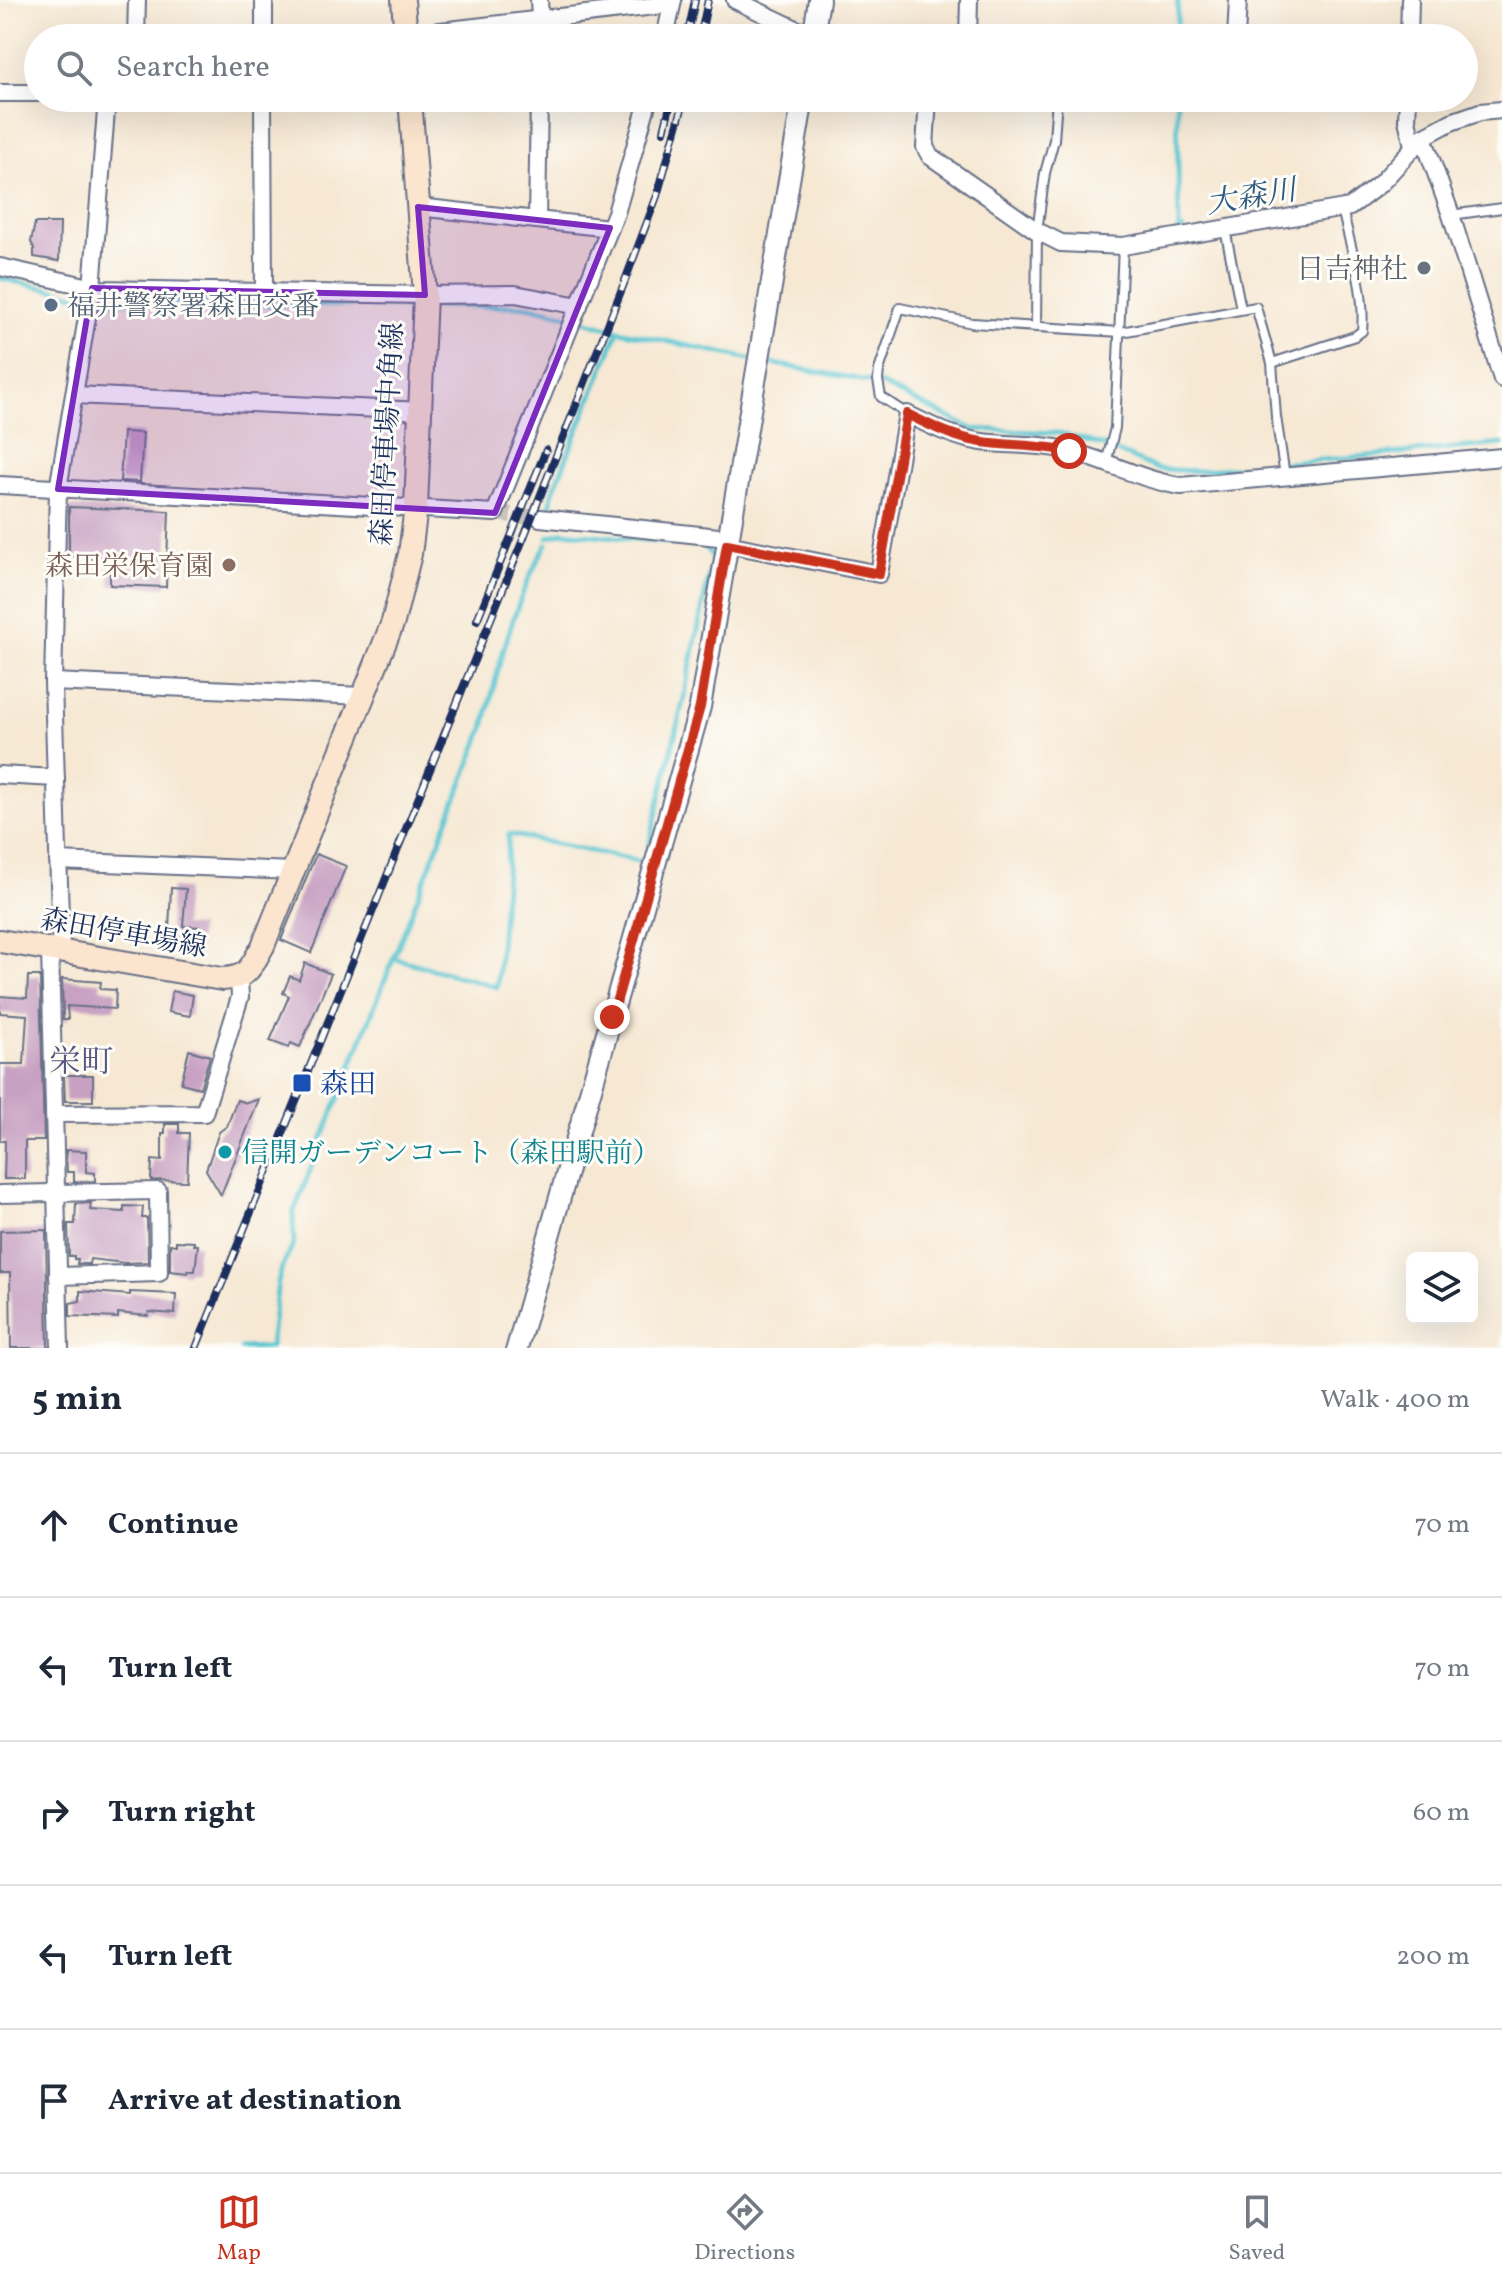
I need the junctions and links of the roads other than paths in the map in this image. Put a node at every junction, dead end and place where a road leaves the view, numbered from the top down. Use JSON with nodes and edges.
{"nodes":[{"id":1,"x":137,"y":0,"type":"edge"},
{"id":2,"x":264,"y":0,"type":"edge"},
{"id":3,"x":403,"y":0,"type":"edge"},
{"id":4,"x":539,"y":0,"type":"edge"},
{"id":5,"x":735,"y":0,"type":"edge"},
{"id":6,"x":819,"y":0,"type":"edge"},
{"id":7,"x":969,"y":0,"type":"edge"},
{"id":8,"x":1238,"y":0,"type":"edge"},
{"id":9,"x":1410,"y":0,"type":"edge"},
{"id":10,"x":672,"y":2,"type":"edge"},
{"id":11,"x":541,"y":19,"type":"junction"},
{"id":12,"x":136,"y":24,"type":"edge"},
{"id":13,"x":264,"y":24,"type":"edge"},
{"id":14,"x":405,"y":24,"type":"edge"},
{"id":15,"x":504,"y":24,"type":"edge"},
{"id":16,"x":541,"y":24,"type":"edge"},
{"id":17,"x":668,"y":24,"type":"edge"},
{"id":18,"x":784,"y":24,"type":"edge"},
{"id":19,"x":815,"y":24,"type":"edge"},
{"id":20,"x":968,"y":24,"type":"edge"},
{"id":21,"x":1237,"y":24,"type":"edge"},
{"id":22,"x":1409,"y":24,"type":"edge"},
{"id":23,"x":0,"y":93,"type":"edge"},
{"id":24,"x":24,"y":93,"type":"edge"},
{"id":25,"x":1502,"y":110,"type":"edge"},
{"id":26,"x":106,"y":112,"type":"edge"},
{"id":27,"x":263,"y":112,"type":"edge"},
{"id":28,"x":411,"y":112,"type":"edge"},
{"id":29,"x":539,"y":112,"type":"edge"},
{"id":30,"x":645,"y":112,"type":"edge"},
{"id":31,"x":801,"y":112,"type":"edge"},
{"id":32,"x":927,"y":112,"type":"edge"},
{"id":33,"x":1056,"y":112,"type":"edge"},
{"id":34,"x":1407,"y":112,"type":"edge"},
{"id":35,"x":1418,"y":141,"type":"junction"},
{"id":36,"x":418,"y":207,"type":"junction"},
{"id":37,"x":1342,"y":208,"type":"junction"},
{"id":38,"x":1502,"y":208,"type":"edge"},
{"id":39,"x":1451,"y":215,"type":"junction"},
{"id":40,"x":537,"y":220,"type":"junction"},
{"id":41,"x":610,"y":228,"type":"junction"},
{"id":42,"x":1225,"y":229,"type":"junction"},
{"id":43,"x":1037,"y":231,"type":"junction"},
{"id":44,"x":1123,"y":246,"type":"junction"},
{"id":45,"x":0,"y":267,"type":"edge"},
{"id":46,"x":92,"y":288,"type":"junction"},
{"id":47,"x":264,"y":292,"type":"junction"},
{"id":48,"x":424,"y":303,"type":"junction"},
{"id":49,"x":579,"y":306,"type":"junction"},
{"id":50,"x":1241,"y":309,"type":"junction"},
{"id":51,"x":1036,"y":327,"type":"junction"},
{"id":52,"x":1121,"y":332,"type":"junction"},
{"id":53,"x":1272,"y":363,"type":"junction"},
{"id":54,"x":1502,"y":379,"type":"edge"},
{"id":55,"x":74,"y":395,"type":"junction"},
{"id":56,"x":422,"y":411,"type":"junction"},
{"id":57,"x":907,"y":414,"type":"junction"},
{"id":58,"x":1502,"y":457,"type":"edge"},
{"id":59,"x":1107,"y":460,"type":"junction"},
{"id":60,"x":1285,"y":473,"type":"junction"},
{"id":61,"x":0,"y":485,"type":"edge"},
{"id":62,"x":58,"y":489,"type":"junction"},
{"id":63,"x":416,"y":507,"type":"junction"},
{"id":64,"x":540,"y":518,"type":"tunnel mouth"},
{"id":65,"x":728,"y":541,"type":"junction"},
{"id":66,"x":53,"y":682,"type":"junction"},
{"id":67,"x":363,"y":696,"type":"junction"},
{"id":68,"x":0,"y":775,"type":"edge"},
{"id":69,"x":56,"y":778,"type":"junction"},
{"id":70,"x":58,"y":861,"type":"junction"},
{"id":71,"x":293,"y":871,"type":"junction"},
{"id":72,"x":0,"y":941,"type":"edge"},
{"id":73,"x":55,"y":950,"type":"junction"},
{"id":74,"x":239,"y":978,"type":"junction"},
{"id":75,"x":54,"y":1114,"type":"junction"},
{"id":76,"x":0,"y":1194,"type":"edge"},
{"id":77,"x":56,"y":1194,"type":"junction"},
{"id":78,"x":58,"y":1276,"type":"junction"},
{"id":79,"x":60,"y":1348,"type":"edge"},
{"id":80,"x":517,"y":1348,"type":"edge"}],
"edges":[{"from":1,"to":12,"type":"street"},
{"from":2,"to":13,"type":"street"},
{"from":3,"to":14,"type":"main road"},
{"from":4,"to":11,"type":"street"},
{"from":5,"to":18,"type":"street"},
{"from":6,"to":19,"type":"street"},
{"from":7,"to":20,"type":"street"},
{"from":8,"to":21,"type":"street"},
{"from":9,"to":22,"type":"street"},
{"from":10,"to":11,"type":"street"},
{"from":10,"to":17,"type":"street"},
{"from":11,"to":15,"type":"street"},
{"from":11,"to":16,"type":"street"},
{"from":23,"to":24,"type":"street"},
{"from":25,"to":35,"type":"street"},
{"from":26,"to":46,"type":"street"},
{"from":27,"to":47,"type":"street"},
{"from":28,"to":36,"type":"main road","name":"森田停車場中角線"},
{"from":29,"to":40,"type":"street"},
{"from":30,"to":41,"type":"street"},
{"from":31,"to":65,"type":"street"},
{"from":32,"to":43,"type":"street"},
{"from":33,"to":43,"type":"lane"},
{"from":34,"to":35,"type":"street"},
{"from":35,"to":37,"type":"street"},
{"from":35,"to":39,"type":"street"},
{"from":36,"to":40,"type":"street"},
{"from":36,"to":48,"type":"main road","name":"森田停車場中角線"},
{"from":37,"to":42,"type":"street"},
{"from":37,"to":53,"type":"lane"},
{"from":38,"to":39,"type":"lane"},
{"from":39,"to":54,"type":"street"},
{"from":40,"to":41,"type":"street"},
{"from":41,"to":49,"type":"street"},
{"from":42,"to":44,"type":"street"},
{"from":42,"to":50,"type":"lane"},
{"from":43,"to":44,"type":"street"},
{"from":43,"to":51,"type":"lane"},
{"from":44,"to":52,"type":"lane"},
{"from":45,"to":46,"type":"street"},
{"from":46,"to":47,"type":"street"},
{"from":46,"to":55,"type":"street"},
{"from":47,"to":48,"type":"street"},
{"from":48,"to":49,"type":"street"},
{"from":48,"to":56,"type":"main road","name":"森田停車場中角線"},
{"from":49,"to":63,"type":"street"},
{"from":50,"to":52,"type":"lane"},
{"from":50,"to":53,"type":"lane"},
{"from":51,"to":52,"type":"lane"},
{"from":51,"to":57,"type":"lane"},
{"from":52,"to":59,"type":"lane"},
{"from":53,"to":60,"type":"lane"},
{"from":55,"to":56,"type":"street"},
{"from":55,"to":62,"type":"street"},
{"from":56,"to":63,"type":"main road","name":"森田停車場中角線"},
{"from":57,"to":59,"type":"street"},
{"from":57,"to":65,"type":"street"},
{"from":58,"to":60,"type":"street"},
{"from":59,"to":60,"type":"street"},
{"from":61,"to":62,"type":"street"},
{"from":62,"to":63,"type":"street"},
{"from":62,"to":66,"type":"street"},
{"from":63,"to":67,"type":"main road","name":"森田停車場中角線"},
{"from":64,"to":65,"type":"street"},
{"from":65,"to":80,"type":"street"},
{"from":66,"to":67,"type":"street"},
{"from":66,"to":69,"type":"street"},
{"from":67,"to":71,"type":"main road","name":"森田停車場中角線"},
{"from":68,"to":69,"type":"street"},
{"from":69,"to":70,"type":"street"},
{"from":70,"to":71,"type":"street"},
{"from":70,"to":73,"type":"street"},
{"from":71,"to":74,"type":"main road","name":"森田停車場中角線"},
{"from":72,"to":73,"type":"main road","name":"森田停車場線"},
{"from":73,"to":74,"type":"main road","name":"森田停車場線"},
{"from":73,"to":75,"type":"street"},
{"from":74,"to":75,"type":"street"},
{"from":75,"to":77,"type":"street"},
{"from":76,"to":77,"type":"street"},
{"from":77,"to":78,"type":"street"},
{"from":77,"to":78,"type":"street"},
{"from":78,"to":79,"type":"street"}]}
